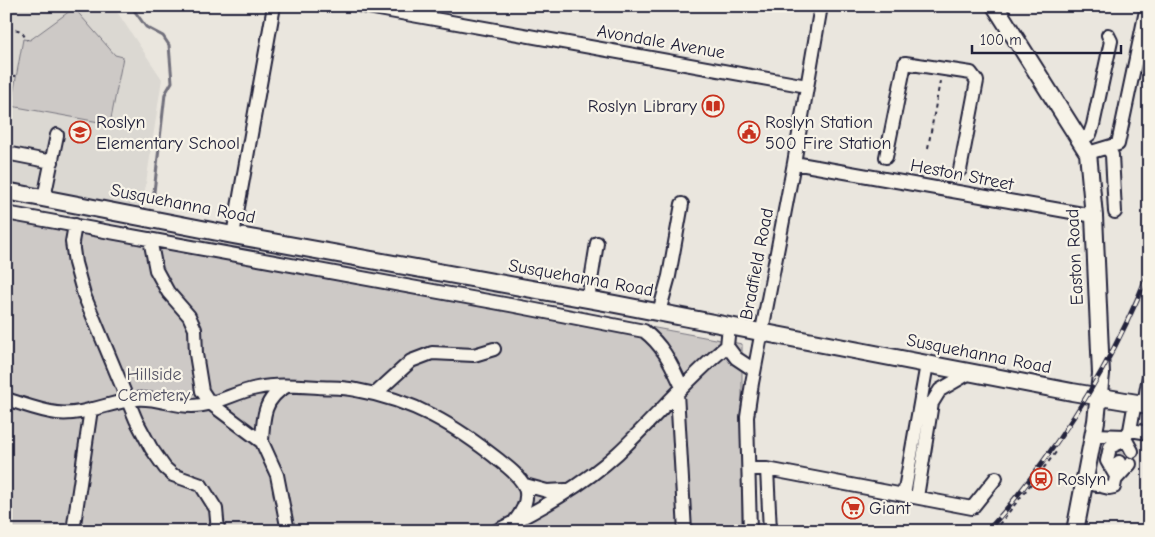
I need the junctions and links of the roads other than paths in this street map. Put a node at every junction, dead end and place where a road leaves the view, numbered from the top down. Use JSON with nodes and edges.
{"nodes":[{"id":1,"x":274,"y":6,"type":"edge"},
{"id":2,"x":362,"y":6,"type":"edge"},
{"id":3,"x":822,"y":6,"type":"edge"},
{"id":4,"x":995,"y":6,"type":"edge"},
{"id":5,"x":1147,"y":6,"type":"edge"},
{"id":6,"x":1108,"y":35,"type":"dead end"},
{"id":7,"x":807,"y":86,"type":"junction"},
{"id":8,"x":57,"y":135,"type":"dead end"},
{"id":9,"x":1084,"y":147,"type":"junction"},
{"id":10,"x":1108,"y":148,"type":"junction"},
{"id":11,"x":6,"y":153,"type":"edge"},
{"id":12,"x":886,"y":157,"type":"dead end"},
{"id":13,"x":52,"y":162,"type":"junction"},
{"id":14,"x":794,"y":163,"type":"junction"},
{"id":15,"x":960,"y":170,"type":"dead end"},
{"id":16,"x":6,"y":192,"type":"edge"},
{"id":17,"x":44,"y":198,"type":"junction"},
{"id":18,"x":682,"y":204,"type":"dead end"},
{"id":19,"x":1115,"y":212,"type":"dead end"},
{"id":20,"x":6,"y":213,"type":"edge"},
{"id":21,"x":1094,"y":216,"type":"junction"},
{"id":22,"x":75,"y":225,"type":"junction"},
{"id":23,"x":233,"y":235,"type":"junction"},
{"id":24,"x":150,"y":239,"type":"junction"},
{"id":25,"x":597,"y":243,"type":"dead end"},
{"id":26,"x":588,"y":299,"type":"junction"},
{"id":27,"x":659,"y":312,"type":"junction"},
{"id":28,"x":729,"y":326,"type":"junction"},
{"id":29,"x":762,"y":332,"type":"junction"},
{"id":30,"x":727,"y":346,"type":"junction"},
{"id":31,"x":494,"y":349,"type":"dead end"},
{"id":32,"x":927,"y":364,"type":"junction"},
{"id":33,"x":754,"y":370,"type":"junction"},
{"id":34,"x":971,"y":372,"type":"junction"},
{"id":35,"x":1149,"y":376,"type":"edge"},
{"id":36,"x":288,"y":386,"type":"junction"},
{"id":37,"x":680,"y":390,"type":"junction"},
{"id":38,"x":375,"y":394,"type":"junction"},
{"id":39,"x":1099,"y":396,"type":"junction"},
{"id":40,"x":6,"y":399,"type":"edge"},
{"id":41,"x":128,"y":401,"type":"junction"},
{"id":42,"x":210,"y":403,"type":"junction"},
{"id":43,"x":1142,"y":404,"type":"edge"},
{"id":44,"x":91,"y":409,"type":"junction"},
{"id":45,"x":1149,"y":433,"type":"edge"},
{"id":46,"x":1093,"y":435,"type":"junction"},
{"id":47,"x":1127,"y":441,"type":"junction"},
{"id":48,"x":262,"y":442,"type":"junction"},
{"id":49,"x":1124,"y":463,"type":"tunnel mouth"},
{"id":50,"x":749,"y":469,"type":"junction"},
{"id":51,"x":767,"y":469,"type":"junction"},
{"id":52,"x":996,"y":478,"type":"dead end"},
{"id":53,"x":1116,"y":478,"type":"junction"},
{"id":54,"x":1084,"y":482,"type":"junction"},
{"id":55,"x":525,"y":484,"type":"junction"},
{"id":56,"x":572,"y":488,"type":"junction"},
{"id":57,"x":904,"y":495,"type":"junction"},
{"id":58,"x":917,"y":497,"type":"junction"},
{"id":59,"x":514,"y":522,"type":"junction"},
{"id":60,"x":498,"y":530,"type":"edge"},
{"id":61,"x":73,"y":531,"type":"edge"},
{"id":62,"x":218,"y":531,"type":"edge"},
{"id":63,"x":288,"y":531,"type":"edge"},
{"id":64,"x":684,"y":531,"type":"edge"},
{"id":65,"x":750,"y":531,"type":"edge"},
{"id":66,"x":770,"y":531,"type":"edge"},
{"id":67,"x":1075,"y":531,"type":"edge"}],
"edges":[{"from":1,"to":23,"type":"street"},
{"from":2,"to":7,"type":"street","name":"Avondale Avenue"},
{"from":3,"to":7,"type":"street","name":"Bradfield Road"},
{"from":4,"to":9,"type":"main road","name":"Easton Road"},
{"from":5,"to":10,"type":"street"},
{"from":6,"to":9,"type":"street"},
{"from":7,"to":14,"type":"street","name":"Bradfield Road"},
{"from":8,"to":13,"type":"street"},
{"from":9,"to":10,"type":"street"},
{"from":9,"to":21,"type":"main road","name":"Easton Road"},
{"from":10,"to":19,"type":"street"},
{"from":11,"to":13,"type":"street"},
{"from":12,"to":15,"type":"street"},
{"from":13,"to":17,"type":"street"},
{"from":14,"to":21,"type":"street","name":"Heston Street"},
{"from":14,"to":29,"type":"street","name":"Bradfield Road"},
{"from":16,"to":17,"type":"main road","name":"Susquehanna Road"},
{"from":17,"to":23,"type":"main road","name":"Susquehanna Road"},
{"from":18,"to":27,"type":"street"},
{"from":20,"to":22,"type":"street"},
{"from":21,"to":39,"type":"main road","name":"Easton Road"},
{"from":22,"to":24,"type":"street"},
{"from":22,"to":41,"type":"street"},
{"from":23,"to":26,"type":"main road","name":"Susquehanna Road"},
{"from":24,"to":37,"type":"street"},
{"from":24,"to":42,"type":"street"},
{"from":25,"to":26,"type":"street"},
{"from":26,"to":27,"type":"main road","name":"Susquehanna Road"},
{"from":27,"to":28,"type":"main road","name":"Susquehanna Road"},
{"from":28,"to":29,"type":"main road","name":"Susquehanna Road"},
{"from":28,"to":30,"type":"street"},
{"from":29,"to":32,"type":"main road","name":"Susquehanna Road"},
{"from":29,"to":33,"type":"street","name":"Bradfield Road"},
{"from":30,"to":33,"type":"street"},
{"from":30,"to":37,"type":"street"},
{"from":31,"to":38,"type":"street"},
{"from":32,"to":34,"type":"main road","name":"Susquehanna Road"},
{"from":32,"to":57,"type":"street"},
{"from":33,"to":50,"type":"street","name":"Bradfield Road"},
{"from":34,"to":39,"type":"main road","name":"Susquehanna Road"},
{"from":34,"to":58,"type":"street"},
{"from":35,"to":43,"type":"street"},
{"from":36,"to":38,"type":"street"},
{"from":36,"to":42,"type":"street"},
{"from":36,"to":48,"type":"street"},
{"from":37,"to":56,"type":"street"},
{"from":37,"to":64,"type":"street"},
{"from":38,"to":55,"type":"street"},
{"from":39,"to":43,"type":"main road","name":"Susquehanna Road"},
{"from":39,"to":46,"type":"main road","name":"Easton Road"},
{"from":40,"to":44,"type":"street"},
{"from":41,"to":42,"type":"street"},
{"from":41,"to":44,"type":"street"},
{"from":41,"to":62,"type":"street"},
{"from":42,"to":48,"type":"street"},
{"from":43,"to":47,"type":"street"},
{"from":44,"to":61,"type":"street"},
{"from":45,"to":47,"type":"street"},
{"from":46,"to":47,"type":"street"},
{"from":46,"to":54,"type":"main road","name":"Easton Road"},
{"from":47,"to":53,"type":"street"},
{"from":48,"to":63,"type":"street"},
{"from":49,"to":53,"type":"street"},
{"from":50,"to":51,"type":"street"},
{"from":50,"to":65,"type":"street","name":"Bradfield Road"},
{"from":51,"to":57,"type":"street"},
{"from":51,"to":66,"type":"street"},
{"from":52,"to":58,"type":"street"},
{"from":53,"to":54,"type":"street"},
{"from":54,"to":67,"type":"main road","name":"Easton Road"},
{"from":55,"to":56,"type":"street"},
{"from":55,"to":59,"type":"street"},
{"from":56,"to":59,"type":"street"},
{"from":57,"to":58,"type":"street"},
{"from":59,"to":60,"type":"street"}]}
